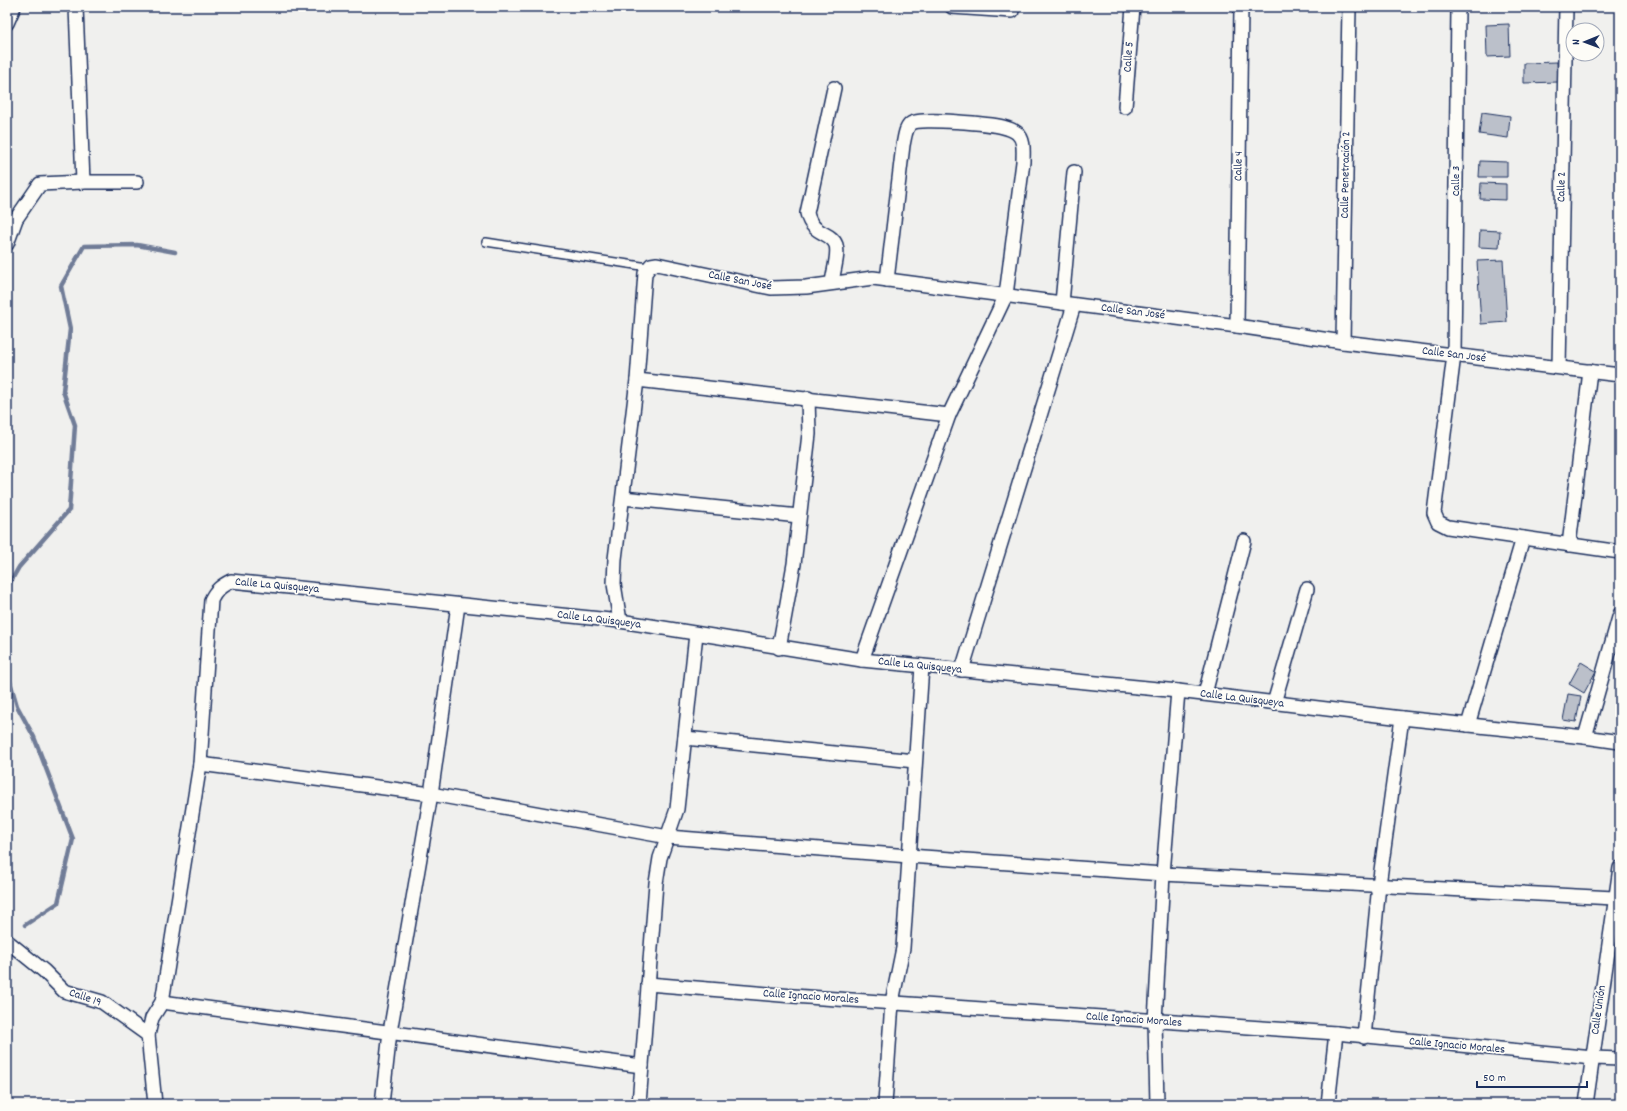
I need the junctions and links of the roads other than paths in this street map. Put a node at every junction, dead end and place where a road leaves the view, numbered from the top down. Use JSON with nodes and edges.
{"nodes":[{"id":1,"x":14,"y":7,"type":"edge"},
{"id":2,"x":76,"y":7,"type":"edge"},
{"id":3,"x":952,"y":7,"type":"edge"},
{"id":4,"x":1133,"y":7,"type":"edge"},
{"id":5,"x":1241,"y":7,"type":"edge"},
{"id":6,"x":1349,"y":7,"type":"edge"},
{"id":7,"x":1458,"y":7,"type":"edge"},
{"id":8,"x":1566,"y":7,"type":"edge"},
{"id":9,"x":1012,"y":9,"type":"edge"},
{"id":10,"x":7,"y":23,"type":"edge"},
{"id":11,"x":834,"y":88,"type":"dead end"},
{"id":12,"x":1125,"y":107,"type":"dead end"},
{"id":13,"x":1074,"y":172,"type":"dead end"},
{"id":14,"x":83,"y":182,"type":"junction"},
{"id":15,"x":137,"y":182,"type":"dead end"},
{"id":16,"x":486,"y":242,"type":"dead end"},
{"id":17,"x":7,"y":244,"type":"edge"},
{"id":18,"x":648,"y":267,"type":"junction"},
{"id":19,"x":888,"y":280,"type":"junction"},
{"id":20,"x":832,"y":283,"type":"junction"},
{"id":21,"x":1006,"y":295,"type":"junction"},
{"id":22,"x":1068,"y":304,"type":"junction"},
{"id":23,"x":1237,"y":326,"type":"junction"},
{"id":24,"x":1343,"y":342,"type":"junction"},
{"id":25,"x":1454,"y":355,"type":"junction"},
{"id":26,"x":1559,"y":367,"type":"junction"},
{"id":27,"x":1590,"y":371,"type":"junction"},
{"id":28,"x":1620,"y":375,"type":"edge"},
{"id":29,"x":637,"y":380,"type":"junction"},
{"id":30,"x":808,"y":398,"type":"junction"},
{"id":31,"x":949,"y":415,"type":"junction"},
{"id":32,"x":623,"y":498,"type":"junction"},
{"id":33,"x":799,"y":516,"type":"junction"},
{"id":34,"x":1523,"y":538,"type":"junction"},
{"id":35,"x":1244,"y":541,"type":"dead end"},
{"id":36,"x":1569,"y":545,"type":"junction"},
{"id":37,"x":1620,"y":552,"type":"edge"},
{"id":38,"x":1307,"y":589,"type":"dead end"},
{"id":39,"x":458,"y":605,"type":"junction"},
{"id":40,"x":1620,"y":614,"type":"edge"},
{"id":41,"x":620,"y":622,"type":"junction"},
{"id":42,"x":696,"y":634,"type":"junction"},
{"id":43,"x":779,"y":648,"type":"junction"},
{"id":44,"x":862,"y":660,"type":"junction"},
{"id":45,"x":922,"y":666,"type":"junction"},
{"id":46,"x":962,"y":670,"type":"junction"},
{"id":47,"x":1178,"y":691,"type":"junction"},
{"id":48,"x":1205,"y":694,"type":"junction"},
{"id":49,"x":1274,"y":702,"type":"junction"},
{"id":50,"x":1402,"y":718,"type":"junction"},
{"id":51,"x":1468,"y":725,"type":"junction"},
{"id":52,"x":1585,"y":737,"type":"junction"},
{"id":53,"x":685,"y":738,"type":"junction"},
{"id":54,"x":1620,"y":742,"type":"edge"},
{"id":55,"x":915,"y":761,"type":"junction"},
{"id":56,"x":200,"y":764,"type":"junction"},
{"id":57,"x":431,"y":794,"type":"junction"},
{"id":58,"x":668,"y":836,"type":"junction"},
{"id":59,"x":909,"y":856,"type":"junction"},
{"id":60,"x":1620,"y":868,"type":"edge"},
{"id":61,"x":1163,"y":874,"type":"junction"},
{"id":62,"x":1379,"y":885,"type":"junction"},
{"id":63,"x":1614,"y":898,"type":"junction"},
{"id":64,"x":7,"y":941,"type":"edge"},
{"id":65,"x":648,"y":984,"type":"junction"},
{"id":66,"x":162,"y":1002,"type":"junction"},
{"id":67,"x":892,"y":1002,"type":"junction"},
{"id":68,"x":1155,"y":1021,"type":"junction"},
{"id":69,"x":390,"y":1032,"type":"junction"},
{"id":70,"x":1336,"y":1033,"type":"junction"},
{"id":71,"x":148,"y":1035,"type":"junction"},
{"id":72,"x":1364,"y":1037,"type":"junction"},
{"id":73,"x":1593,"y":1058,"type":"junction"},
{"id":74,"x":1620,"y":1059,"type":"edge"},
{"id":75,"x":642,"y":1066,"type":"junction"},
{"id":76,"x":155,"y":1104,"type":"edge"},
{"id":77,"x":382,"y":1104,"type":"edge"},
{"id":78,"x":639,"y":1104,"type":"edge"},
{"id":79,"x":885,"y":1104,"type":"edge"},
{"id":80,"x":1157,"y":1104,"type":"edge"},
{"id":81,"x":1328,"y":1104,"type":"edge"},
{"id":82,"x":1586,"y":1104,"type":"edge"}],
"edges":[{"from":1,"to":10,"type":"street"},
{"from":2,"to":14,"type":"street"},
{"from":3,"to":9,"type":"street"},
{"from":4,"to":12,"type":"street","name":"Calle 5"},
{"from":5,"to":23,"type":"street","name":"Calle 4"},
{"from":6,"to":24,"type":"street","name":"Calle Penetración 2"},
{"from":7,"to":25,"type":"street","name":"Calle 3"},
{"from":8,"to":26,"type":"street","name":"Calle 2"},
{"from":11,"to":20,"type":"street"},
{"from":13,"to":22,"type":"street"},
{"from":14,"to":15,"type":"street"},
{"from":14,"to":17,"type":"street"},
{"from":16,"to":18,"type":"lane"},
{"from":18,"to":20,"type":"street","name":"Calle San José"},
{"from":18,"to":29,"type":"street"},
{"from":19,"to":20,"type":"street","name":"Calle San José"},
{"from":19,"to":21,"type":"street","name":"Calle San José"},
{"from":19,"to":21,"type":"street"},
{"from":21,"to":22,"type":"street","name":"Calle San José"},
{"from":21,"to":31,"type":"street"},
{"from":22,"to":23,"type":"street","name":"Calle San José"},
{"from":22,"to":46,"type":"street"},
{"from":23,"to":24,"type":"street","name":"Calle San José"},
{"from":24,"to":25,"type":"street","name":"Calle San José"},
{"from":25,"to":26,"type":"street","name":"Calle San José"},
{"from":25,"to":34,"type":"street","name":"Calle 3"},
{"from":26,"to":27,"type":"street","name":"Calle San José"},
{"from":27,"to":28,"type":"street","name":"Calle San José"},
{"from":27,"to":36,"type":"street"},
{"from":29,"to":30,"type":"street"},
{"from":29,"to":32,"type":"street"},
{"from":30,"to":31,"type":"street"},
{"from":30,"to":33,"type":"street"},
{"from":31,"to":44,"type":"street"},
{"from":32,"to":33,"type":"street"},
{"from":32,"to":41,"type":"street"},
{"from":33,"to":43,"type":"street"},
{"from":34,"to":36,"type":"street","name":"Calle 3"},
{"from":34,"to":51,"type":"street"},
{"from":35,"to":48,"type":"street"},
{"from":36,"to":37,"type":"street","name":"Calle 3"},
{"from":38,"to":49,"type":"street"},
{"from":39,"to":41,"type":"street","name":"Calle La Quisqueya"},
{"from":39,"to":56,"type":"street","name":"Calle La Quisqueya"},
{"from":39,"to":57,"type":"street"},
{"from":40,"to":52,"type":"street"},
{"from":41,"to":42,"type":"street","name":"Calle La Quisqueya"},
{"from":42,"to":43,"type":"street","name":"Calle La Quisqueya"},
{"from":42,"to":53,"type":"street"},
{"from":43,"to":44,"type":"street","name":"Calle La Quisqueya"},
{"from":44,"to":45,"type":"street","name":"Calle La Quisqueya"},
{"from":45,"to":46,"type":"street","name":"Calle La Quisqueya"},
{"from":45,"to":55,"type":"street"},
{"from":46,"to":47,"type":"street","name":"Calle La Quisqueya"},
{"from":47,"to":48,"type":"street","name":"Calle La Quisqueya"},
{"from":47,"to":61,"type":"street"},
{"from":48,"to":49,"type":"street","name":"Calle La Quisqueya"},
{"from":49,"to":50,"type":"street","name":"Calle La Quisqueya"},
{"from":50,"to":51,"type":"street","name":"Calle La Quisqueya"},
{"from":50,"to":62,"type":"street"},
{"from":51,"to":52,"type":"street","name":"Calle La Quisqueya"},
{"from":52,"to":54,"type":"street","name":"Calle La Quisqueya"},
{"from":53,"to":55,"type":"street"},
{"from":53,"to":58,"type":"street"},
{"from":55,"to":59,"type":"street"},
{"from":56,"to":57,"type":"street"},
{"from":56,"to":66,"type":"street"},
{"from":57,"to":58,"type":"street"},
{"from":57,"to":69,"type":"street"},
{"from":58,"to":59,"type":"street"},
{"from":58,"to":65,"type":"street"},
{"from":59,"to":61,"type":"street"},
{"from":59,"to":67,"type":"street"},
{"from":60,"to":63,"type":"street","name":"Calle Unión"},
{"from":61,"to":62,"type":"street"},
{"from":61,"to":68,"type":"street"},
{"from":62,"to":63,"type":"street"},
{"from":62,"to":72,"type":"street"},
{"from":63,"to":73,"type":"street","name":"Calle Unión"},
{"from":64,"to":71,"type":"street","name":"Calle 19"},
{"from":65,"to":67,"type":"street","name":"Calle Ignacio Morales"},
{"from":65,"to":75,"type":"street"},
{"from":66,"to":69,"type":"street"},
{"from":66,"to":71,"type":"street"},
{"from":67,"to":68,"type":"street","name":"Calle Ignacio Morales"},
{"from":67,"to":79,"type":"street"},
{"from":68,"to":70,"type":"street","name":"Calle Ignacio Morales"},
{"from":68,"to":80,"type":"street"},
{"from":69,"to":75,"type":"street"},
{"from":69,"to":77,"type":"street"},
{"from":70,"to":72,"type":"street","name":"Calle Ignacio Morales"},
{"from":70,"to":81,"type":"street"},
{"from":71,"to":76,"type":"street"},
{"from":72,"to":73,"type":"street","name":"Calle Ignacio Morales"},
{"from":73,"to":74,"type":"street","name":"Calle Ignacio Morales"},
{"from":73,"to":82,"type":"street","name":"Calle Unión"},
{"from":75,"to":78,"type":"street"}]}
